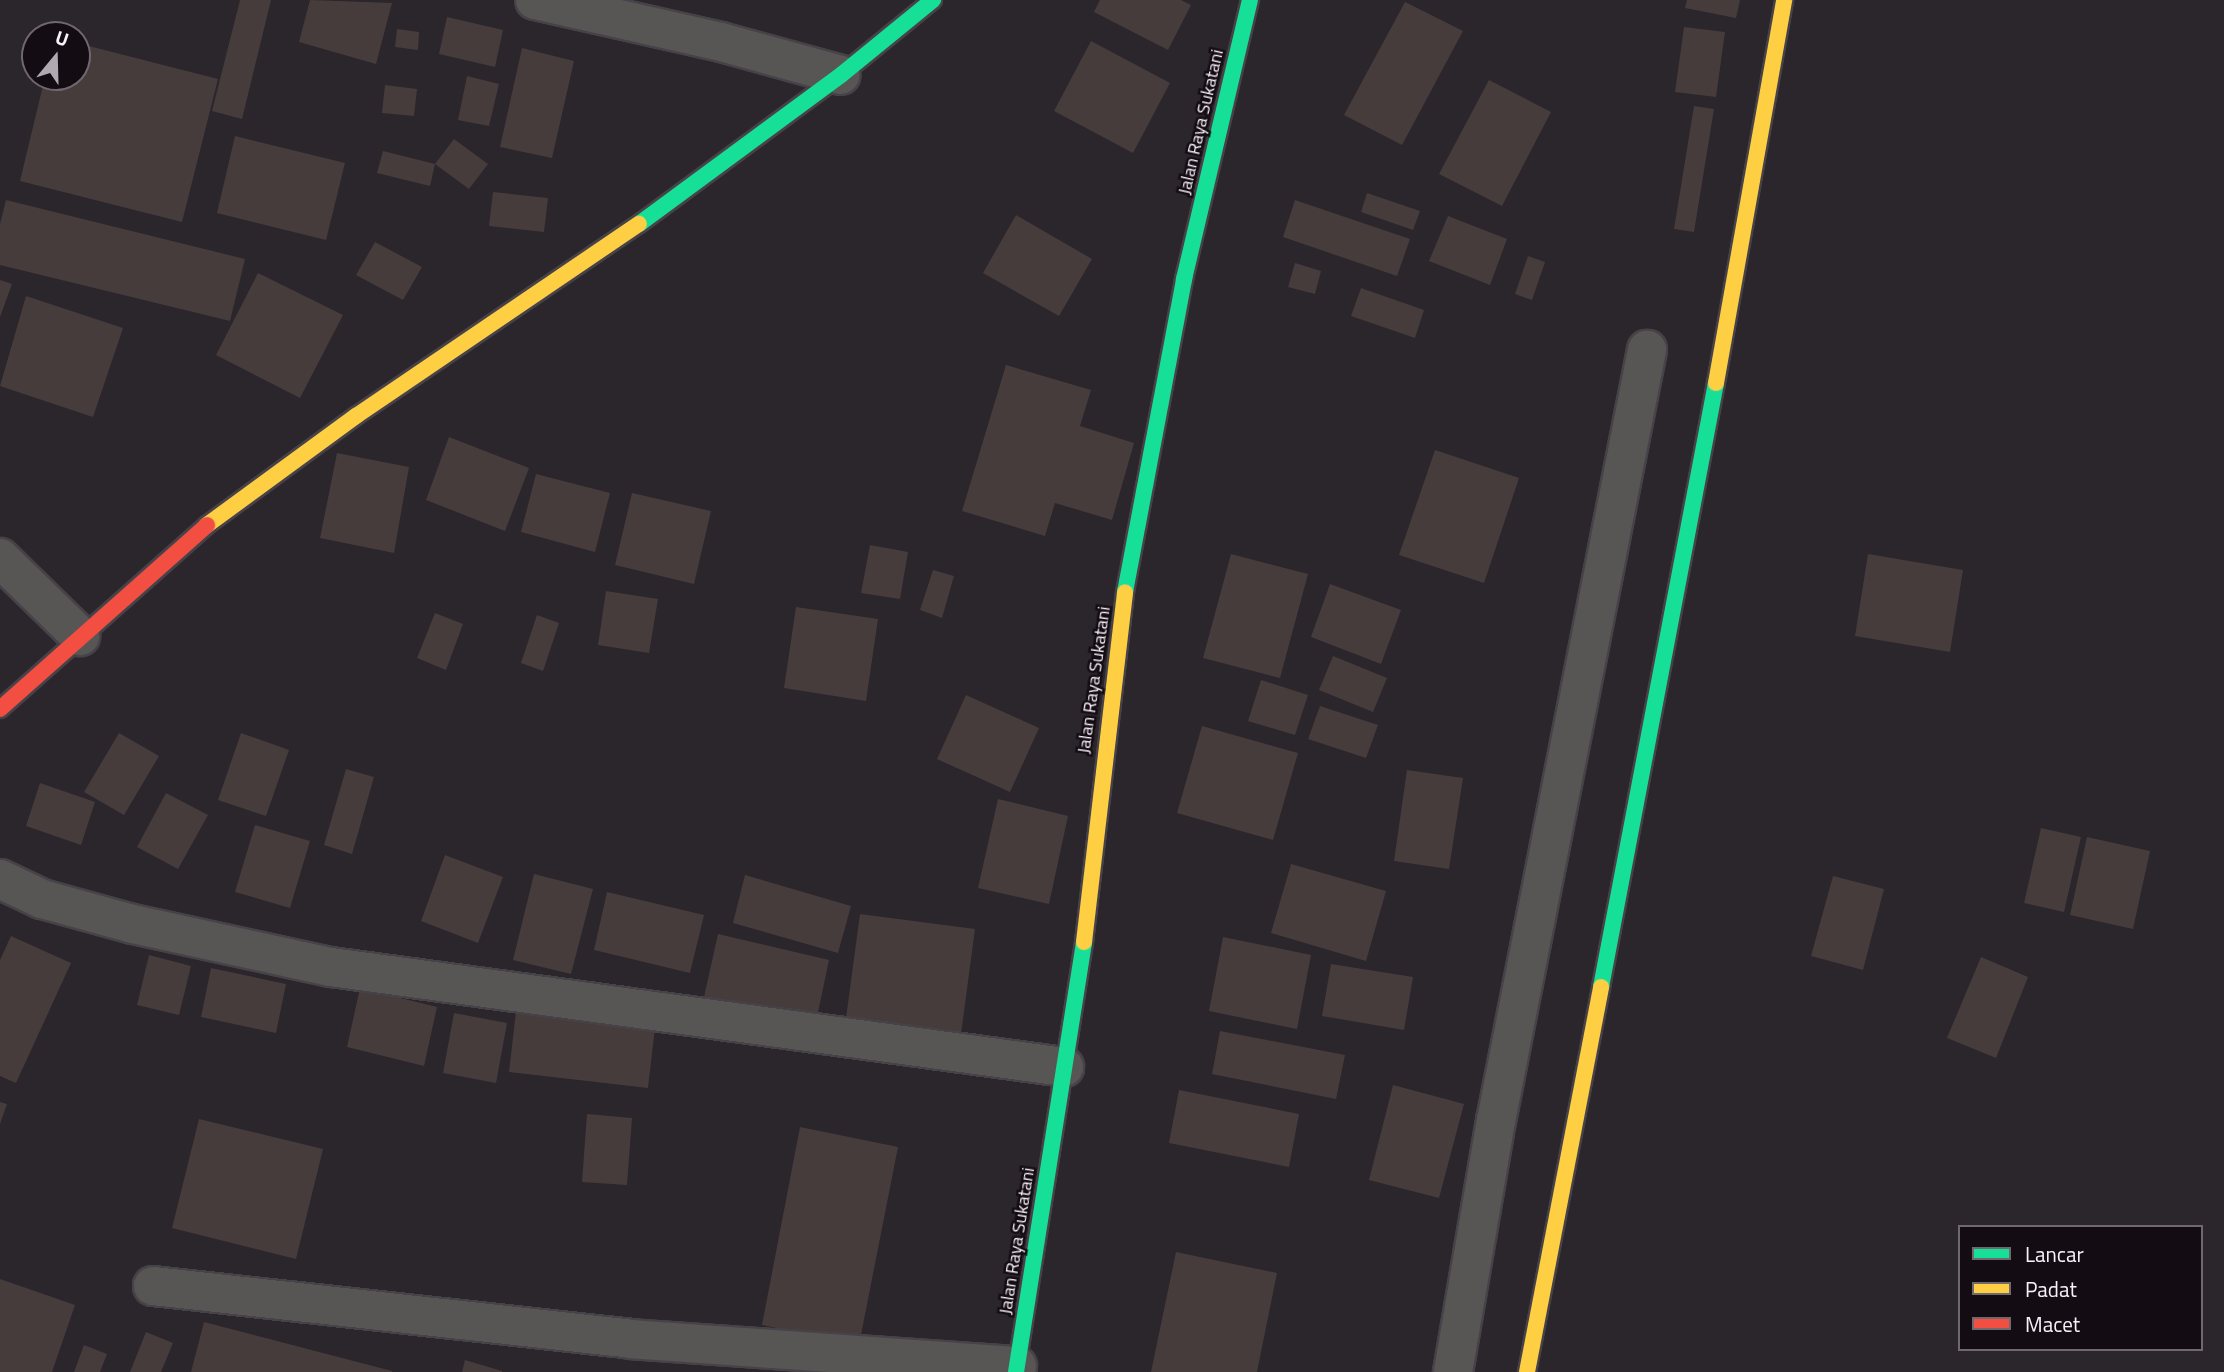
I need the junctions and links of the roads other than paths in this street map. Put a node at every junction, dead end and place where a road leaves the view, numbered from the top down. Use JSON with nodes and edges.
{"nodes":[{"id":1,"x":535,"y":0,"type":"edge"},
{"id":2,"x":933,"y":0,"type":"edge"},
{"id":3,"x":1250,"y":0,"type":"edge"},
{"id":4,"x":1784,"y":0,"type":"edge"},
{"id":5,"x":841,"y":75,"type":"junction"},
{"id":6,"x":1647,"y":351,"type":"dead end"},
{"id":7,"x":0,"y":558,"type":"edge"},
{"id":8,"x":80,"y":636,"type":"junction"},
{"id":9,"x":0,"y":709,"type":"edge"},
{"id":10,"x":0,"y":879,"type":"edge"},
{"id":11,"x":1064,"y":1067,"type":"junction"},
{"id":12,"x":153,"y":1286,"type":"dead end"},
{"id":13,"x":1017,"y":1369,"type":"edge"},
{"id":14,"x":1453,"y":1372,"type":"edge"},
{"id":15,"x":1527,"y":1372,"type":"edge"}],
"edges":[{"from":1,"to":5,"type":"street"},
{"from":2,"to":5,"type":"street"},
{"from":3,"to":11,"type":"street","name":"Jalan Raya Sukatani"},
{"from":4,"to":15,"type":"street"},
{"from":5,"to":8,"type":"street"},
{"from":6,"to":14,"type":"street"},
{"from":7,"to":8,"type":"street"},
{"from":8,"to":9,"type":"street"},
{"from":10,"to":11,"type":"street"},
{"from":11,"to":13,"type":"street","name":"Jalan Raya Sukatani"},
{"from":12,"to":13,"type":"street"}]}
